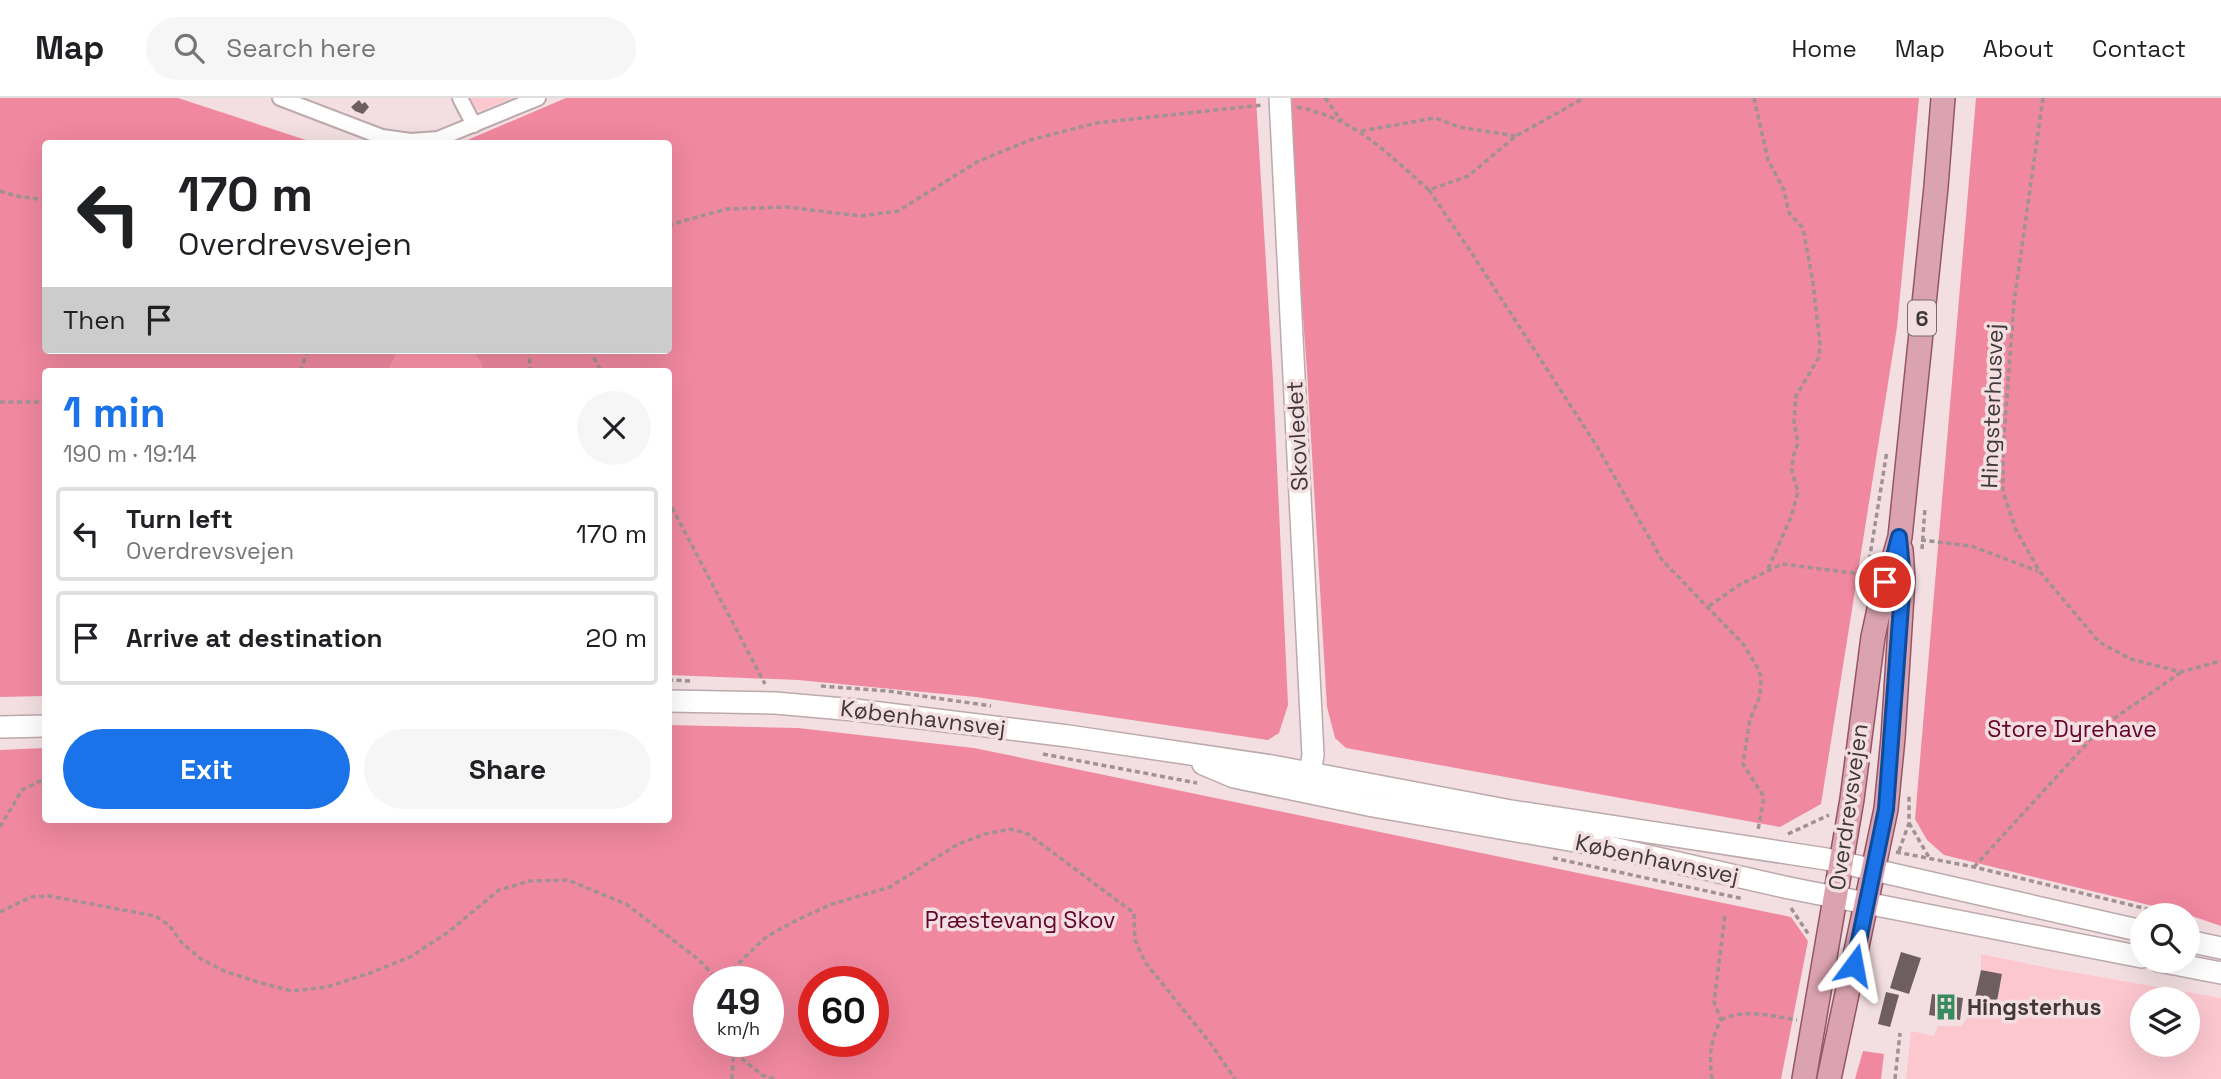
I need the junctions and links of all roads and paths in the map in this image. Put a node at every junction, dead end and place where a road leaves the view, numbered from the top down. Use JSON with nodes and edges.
{"nodes":[{"id":1,"x":280,"y":98,"type":"edge"},
{"id":2,"x":460,"y":98,"type":"edge"},
{"id":3,"x":538,"y":98,"type":"edge"},
{"id":4,"x":1325,"y":98,"type":"edge"},
{"id":5,"x":1584,"y":98,"type":"edge"},
{"id":6,"x":1754,"y":98,"type":"edge"},
{"id":7,"x":1943,"y":98,"type":"edge"},
{"id":8,"x":2043,"y":98,"type":"edge"},
{"id":9,"x":1280,"y":100,"type":"edge"},
{"id":10,"x":1343,"y":122,"type":"junction"},
{"id":11,"x":474,"y":125,"type":"junction"},
{"id":12,"x":1361,"y":131,"type":"junction"},
{"id":13,"x":1516,"y":136,"type":"junction"},
{"id":14,"x":405,"y":140,"type":"edge"},
{"id":15,"x":424,"y":140,"type":"edge"},
{"id":16,"x":1429,"y":190,"type":"junction"},
{"id":17,"x":0,"y":191,"type":"edge"},
{"id":18,"x":42,"y":199,"type":"edge"},
{"id":19,"x":672,"y":224,"type":"edge"},
{"id":20,"x":0,"y":402,"type":"edge"},
{"id":21,"x":42,"y":403,"type":"edge"},
{"id":22,"x":1888,"y":447,"type":"dead end"},
{"id":23,"x":1925,"y":502,"type":"dead end"},
{"id":24,"x":672,"y":508,"type":"edge"},
{"id":25,"x":1899,"y":537,"type":"junction"},
{"id":26,"x":1923,"y":540,"type":"junction"},
{"id":27,"x":1922,"y":553,"type":"dead end"},
{"id":28,"x":1767,"y":571,"type":"junction"},
{"id":29,"x":2040,"y":572,"type":"junction"},
{"id":30,"x":1867,"y":573,"type":"junction"},
{"id":31,"x":1866,"y":585,"type":"dead end"},
{"id":32,"x":1709,"y":607,"type":"junction"},
{"id":33,"x":2221,"y":661,"type":"edge"},
{"id":34,"x":2181,"y":672,"type":"junction"},
{"id":35,"x":672,"y":701,"type":"edge"},
{"id":36,"x":775,"y":703,"type":"junction"},
{"id":37,"x":42,"y":726,"type":"edge"},
{"id":38,"x":0,"y":727,"type":"edge"},
{"id":39,"x":42,"y":780,"type":"edge"},
{"id":40,"x":1308,"y":782,"type":"junction"},
{"id":41,"x":1910,"y":784,"type":"dead end"},
{"id":42,"x":1833,"y":813,"type":"dead end"},
{"id":43,"x":1909,"y":823,"type":"junction"},
{"id":44,"x":0,"y":827,"type":"edge"},
{"id":45,"x":1758,"y":830,"type":"dead end"},
{"id":46,"x":1787,"y":835,"type":"dead end"},
{"id":47,"x":1898,"y":852,"type":"dead end"},
{"id":48,"x":1841,"y":862,"type":"junction"},
{"id":49,"x":1974,"y":867,"type":"junction"},
{"id":50,"x":1874,"y":869,"type":"junction"},
{"id":51,"x":1835,"y":897,"type":"junction"},
{"id":52,"x":1867,"y":903,"type":"junction"},
{"id":53,"x":2130,"y":905,"type":"edge"},
{"id":54,"x":1791,"y":908,"type":"dead end"},
{"id":55,"x":0,"y":912,"type":"edge"},
{"id":56,"x":1725,"y":915,"type":"dead end"},
{"id":57,"x":2130,"y":928,"type":"edge"},
{"id":58,"x":1813,"y":941,"type":"dead end"},
{"id":59,"x":2200,"y":944,"type":"edge"},
{"id":60,"x":2221,"y":948,"type":"edge"},
{"id":61,"x":2130,"y":955,"type":"edge"},
{"id":62,"x":705,"y":966,"type":"edge"},
{"id":63,"x":736,"y":966,"type":"edge"},
{"id":64,"x":2200,"y":969,"type":"edge"},
{"id":65,"x":2221,"y":973,"type":"edge"},
{"id":66,"x":1720,"y":1020,"type":"junction"},
{"id":67,"x":1814,"y":1024,"type":"junction"},
{"id":68,"x":1900,"y":1033,"type":"dead end"},
{"id":69,"x":735,"y":1057,"type":"edge"},
{"id":70,"x":740,"y":1057,"type":"edge"},
{"id":71,"x":732,"y":1079,"type":"edge"},
{"id":72,"x":774,"y":1079,"type":"edge"},
{"id":73,"x":1235,"y":1079,"type":"edge"},
{"id":74,"x":1712,"y":1079,"type":"edge"},
{"id":75,"x":1804,"y":1079,"type":"edge"},
{"id":76,"x":1829,"y":1079,"type":"edge"},
{"id":77,"x":1895,"y":1079,"type":"edge"}],
"edges":[{"from":1,"to":14,"type":"street"},
{"from":2,"to":11,"type":"street"},
{"from":3,"to":11,"type":"street"},
{"from":4,"to":10,"type":"path"},
{"from":5,"to":13,"type":"path"},
{"from":6,"to":28,"type":"path"},
{"from":7,"to":25,"type":"main road","name":"Overdrevsvejen","number":"6"},
{"from":8,"to":29,"type":"path","name":"Hingsterhusvej"},
{"from":9,"to":10,"type":"path"},
{"from":9,"to":19,"type":"path"},
{"from":9,"to":40,"type":"street","name":"Skovledet"},
{"from":10,"to":12,"type":"path"},
{"from":11,"to":15,"type":"street"},
{"from":12,"to":13,"type":"path"},
{"from":12,"to":16,"type":"path"},
{"from":13,"to":16,"type":"path"},
{"from":16,"to":32,"type":"path"},
{"from":17,"to":18,"type":"path"},
{"from":20,"to":21,"type":"path"},
{"from":22,"to":30,"type":"path"},
{"from":23,"to":26,"type":"path"},
{"from":24,"to":36,"type":"path"},
{"from":25,"to":26,"type":"path"},
{"from":25,"to":48,"type":"main road","name":"Overdrevsvejen"},
{"from":25,"to":50,"type":"main road","name":"Overdrevsvejen","number":"6"},
{"from":26,"to":27,"type":"path"},
{"from":26,"to":29,"type":"path"},
{"from":28,"to":30,"type":"path"},
{"from":28,"to":32,"type":"path"},
{"from":29,"to":34,"type":"path","name":"Hingsterhusvej"},
{"from":30,"to":31,"type":"path"},
{"from":32,"to":45,"type":"path"},
{"from":33,"to":34,"type":"path","name":"Hingsterhusvej"},
{"from":34,"to":49,"type":"path"},
{"from":35,"to":36,"type":"street","name":"Københavnsvej"},
{"from":36,"to":40,"type":"street","name":"Københavnsvej"},
{"from":37,"to":38,"type":"street"},
{"from":39,"to":44,"type":"path"},
{"from":40,"to":48,"type":"street","name":"Københavnsvej"},
{"from":40,"to":51,"type":"street","name":"Københavnsvej"},
{"from":41,"to":43,"type":"path"},
{"from":42,"to":46,"type":"path"},
{"from":43,"to":47,"type":"path"},
{"from":43,"to":49,"type":"path"},
{"from":48,"to":50,"type":"street","name":"Københavnsvej"},
{"from":48,"to":51,"type":"main road","name":"Overdrevsvejen"},
{"from":49,"to":53,"type":"path"},
{"from":50,"to":52,"type":"main road","name":"Overdrevsvejen","number":"6"},
{"from":50,"to":57,"type":"street","name":"Københavnsvej"},
{"from":51,"to":52,"type":"street","name":"Københavnsvej"},
{"from":51,"to":67,"type":"main road","name":"Overdrevsvejen"},
{"from":52,"to":61,"type":"street","name":"Københavnsvej"},
{"from":52,"to":76,"type":"main road","name":"Overdrevsvejen","number":"6"},
{"from":54,"to":58,"type":"path"},
{"from":55,"to":62,"type":"path"},
{"from":56,"to":66,"type":"path"},
{"from":59,"to":60,"type":"street"},
{"from":63,"to":73,"type":"path"},
{"from":64,"to":65,"type":"street"},
{"from":66,"to":67,"type":"path"},
{"from":66,"to":74,"type":"path"},
{"from":67,"to":75,"type":"main road","name":"Overdrevsvejen"},
{"from":68,"to":77,"type":"path"},
{"from":69,"to":71,"type":"path"},
{"from":70,"to":72,"type":"path"}]}
